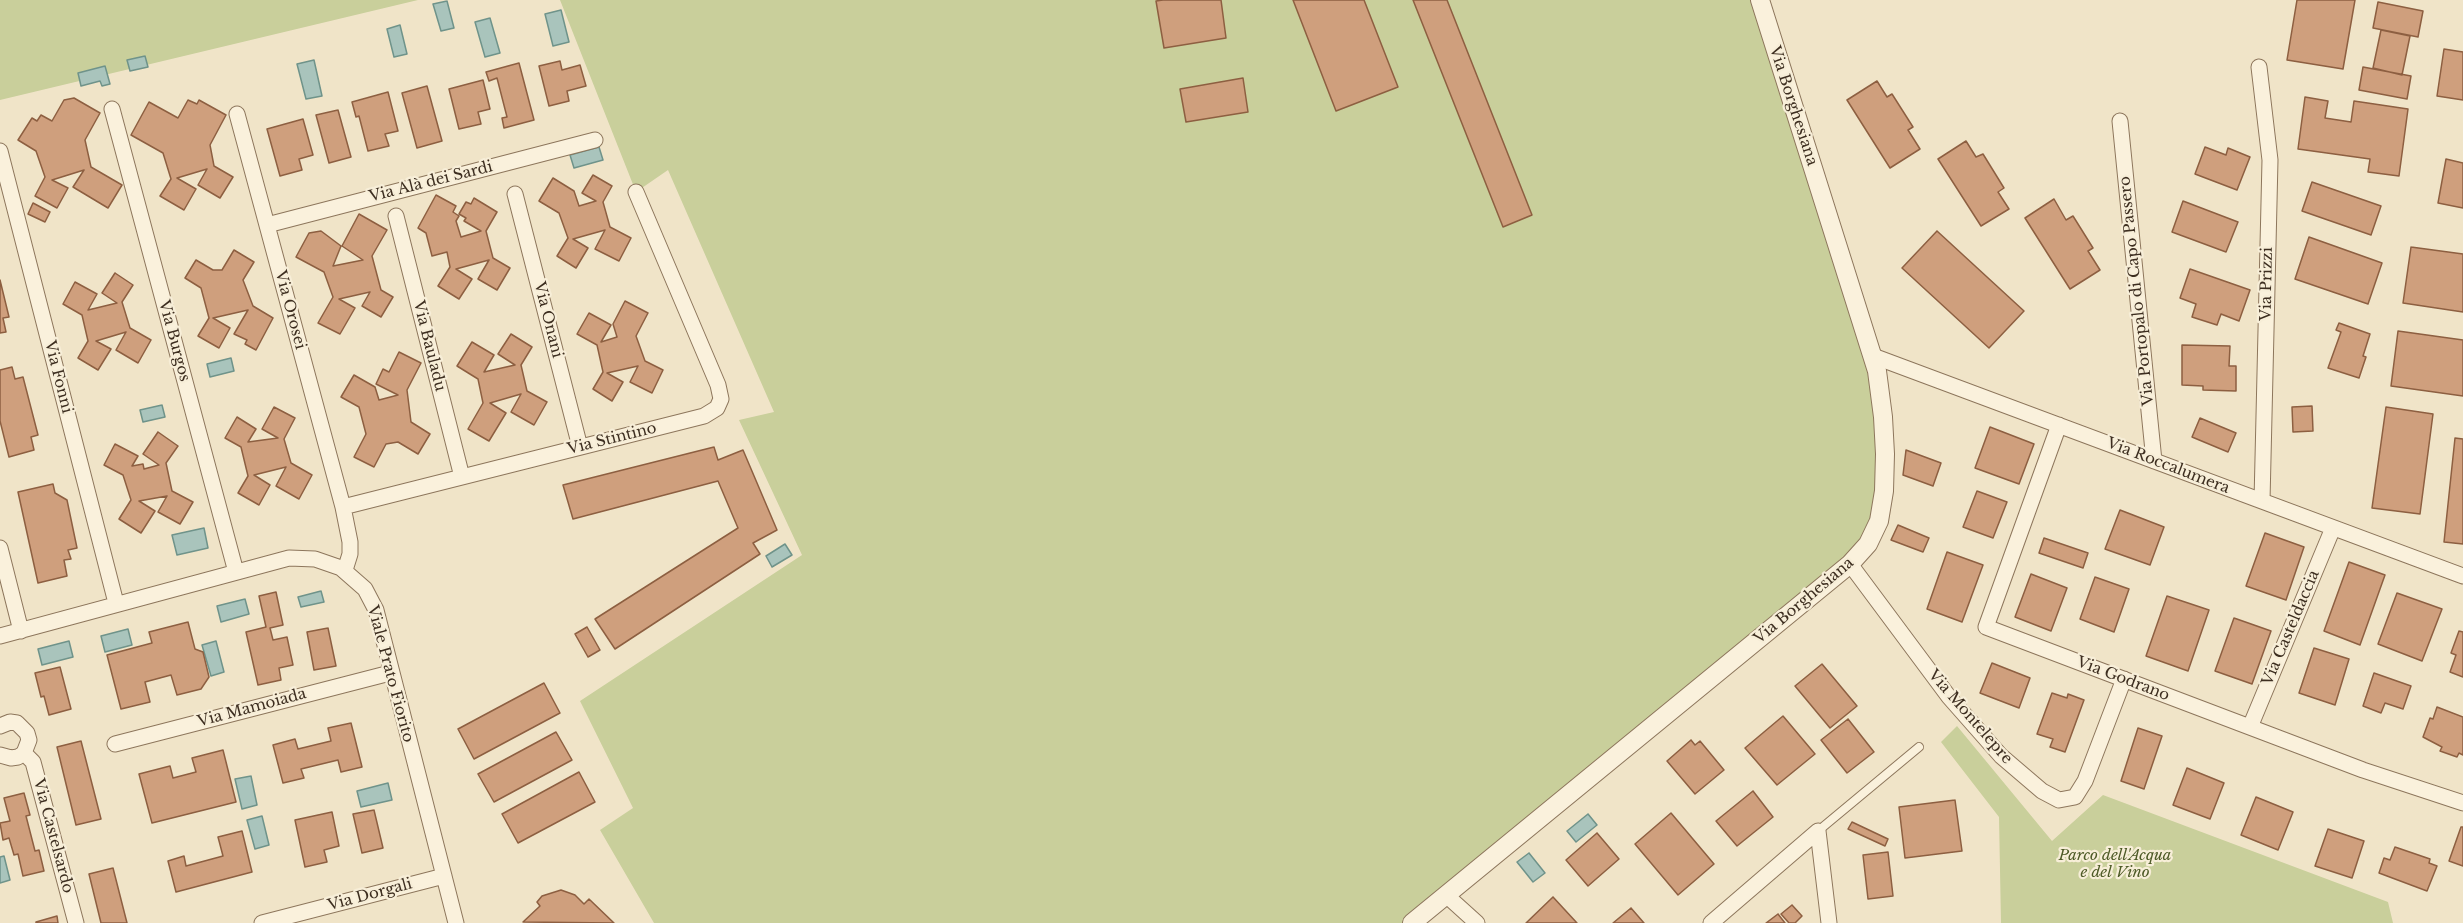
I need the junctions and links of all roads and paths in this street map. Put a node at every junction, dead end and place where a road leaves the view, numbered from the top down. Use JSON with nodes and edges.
{"nodes":[{"id":1,"x":1760,"y":0,"type":"edge"},
{"id":2,"x":2259,"y":67,"type":"dead end"},
{"id":3,"x":112,"y":109,"type":"dead end"},
{"id":4,"x":237,"y":114,"type":"dead end"},
{"id":5,"x":2120,"y":121,"type":"dead end"},
{"id":6,"x":595,"y":140,"type":"dead end"},
{"id":7,"x":0,"y":152,"type":"edge"},
{"id":8,"x":636,"y":192,"type":"dead end"},
{"id":9,"x":515,"y":194,"type":"dead end"},
{"id":10,"x":396,"y":216,"type":"dead end"},
{"id":11,"x":267,"y":225,"type":"junction"},
{"id":12,"x":1873,"y":356,"type":"junction"},
{"id":13,"x":2059,"y":425,"type":"junction"},
{"id":14,"x":580,"y":447,"type":"junction"},
{"id":15,"x":2154,"y":461,"type":"junction"},
{"id":16,"x":462,"y":477,"type":"junction"},
{"id":17,"x":2262,"y":501,"type":"junction"},
{"id":18,"x":343,"y":507,"type":"junction"},
{"id":19,"x":2332,"y":528,"type":"junction"},
{"id":20,"x":0,"y":548,"type":"edge"},
{"id":21,"x":1850,"y":564,"type":"junction"},
{"id":22,"x":345,"y":570,"type":"junction"},
{"id":23,"x":236,"y":572,"type":"junction"},
{"id":24,"x":2463,"y":576,"type":"edge"},
{"id":25,"x":116,"y":603,"type":"junction"},
{"id":26,"x":21,"y":630,"type":"junction"},
{"id":27,"x":0,"y":636,"type":"edge"},
{"id":28,"x":390,"y":673,"type":"junction"},
{"id":29,"x":2124,"y":679,"type":"junction"},
{"id":30,"x":0,"y":726,"type":"edge"},
{"id":31,"x":2250,"y":727,"type":"junction"},
{"id":32,"x":115,"y":744,"type":"dead end"},
{"id":33,"x":1919,"y":747,"type":"dead end"},
{"id":34,"x":24,"y":753,"type":"junction"},
{"id":35,"x":0,"y":755,"type":"edge"},
{"id":36,"x":2463,"y":802,"type":"edge"},
{"id":37,"x":1818,"y":831,"type":"junction"},
{"id":38,"x":444,"y":876,"type":"junction"},
{"id":39,"x":1446,"y":894,"type":"junction"},
{"id":40,"x":1463,"y":917,"type":"edge"},
{"id":41,"x":76,"y":923,"type":"edge"},
{"id":42,"x":262,"y":923,"type":"edge"},
{"id":43,"x":456,"y":923,"type":"edge"},
{"id":44,"x":1412,"y":923,"type":"edge"},
{"id":45,"x":1477,"y":923,"type":"edge"},
{"id":46,"x":1711,"y":923,"type":"edge"},
{"id":47,"x":1829,"y":923,"type":"edge"}],
"edges":[{"from":1,"to":12,"type":"street","name":"Via Borghesiana"},
{"from":2,"to":17,"type":"street","name":"Via Prizzi"},
{"from":3,"to":23,"type":"street","name":"Via Burgos"},
{"from":4,"to":11,"type":"street","name":"Via Orosei"},
{"from":5,"to":15,"type":"street","name":"Via Portopalo di Capo Passero"},
{"from":6,"to":11,"type":"street","name":"Via Alà dei Sardi"},
{"from":7,"to":25,"type":"street","name":"Via Fonni"},
{"from":8,"to":14,"type":"street","name":"Via Stintino"},
{"from":9,"to":14,"type":"street","name":"Via Onani"},
{"from":10,"to":16,"type":"street","name":"Via Bauladu"},
{"from":11,"to":18,"type":"street","name":"Via Orosei"},
{"from":12,"to":13,"type":"street","name":"Via Roccalumera"},
{"from":12,"to":21,"type":"street","name":"Via Borghesiana"},
{"from":13,"to":15,"type":"street","name":"Via Roccalumera"},
{"from":13,"to":29,"type":"street","name":"Via Godrano"},
{"from":14,"to":16,"type":"street","name":"Via Stintino"},
{"from":15,"to":17,"type":"street","name":"Via Roccalumera"},
{"from":16,"to":18,"type":"street","name":"Via Stintino"},
{"from":17,"to":19,"type":"street","name":"Via Roccalumera"},
{"from":18,"to":22,"type":"street"},
{"from":19,"to":24,"type":"street","name":"Via Roccalumera"},
{"from":19,"to":31,"type":"street","name":"Via Casteldaccia"},
{"from":20,"to":26,"type":"street"},
{"from":21,"to":29,"type":"street","name":"Via Montelepre"},
{"from":21,"to":39,"type":"street","name":"Via Borghesiana"},
{"from":22,"to":23,"type":"street","name":"Viale Prato Fiorito"},
{"from":22,"to":28,"type":"street","name":"Viale Prato Fiorito"},
{"from":23,"to":25,"type":"street","name":"Viale Prato Fiorito"},
{"from":25,"to":26,"type":"street","name":"Viale Prato Fiorito"},
{"from":26,"to":27,"type":"street","name":"Viale Prato Fiorito"},
{"from":28,"to":32,"type":"street","name":"Via Mamoiada"},
{"from":28,"to":38,"type":"street","name":"Viale Prato Fiorito"},
{"from":29,"to":31,"type":"street","name":"Via Godrano"},
{"from":30,"to":34,"type":"street","name":"Via Castelsardo"},
{"from":31,"to":36,"type":"street","name":"Via Godrano"},
{"from":33,"to":37,"type":"lane"},
{"from":34,"to":35,"type":"street"},
{"from":34,"to":41,"type":"street","name":"Via Castelsardo"},
{"from":37,"to":46,"type":"street"},
{"from":37,"to":47,"type":"street"},
{"from":38,"to":42,"type":"street","name":"Via Dorgali"},
{"from":38,"to":43,"type":"street","name":"Viale Prato Fiorito"},
{"from":39,"to":40,"type":"street"},
{"from":39,"to":44,"type":"street","name":"Via Borghesiana"},
{"from":40,"to":45,"type":"street"}]}
